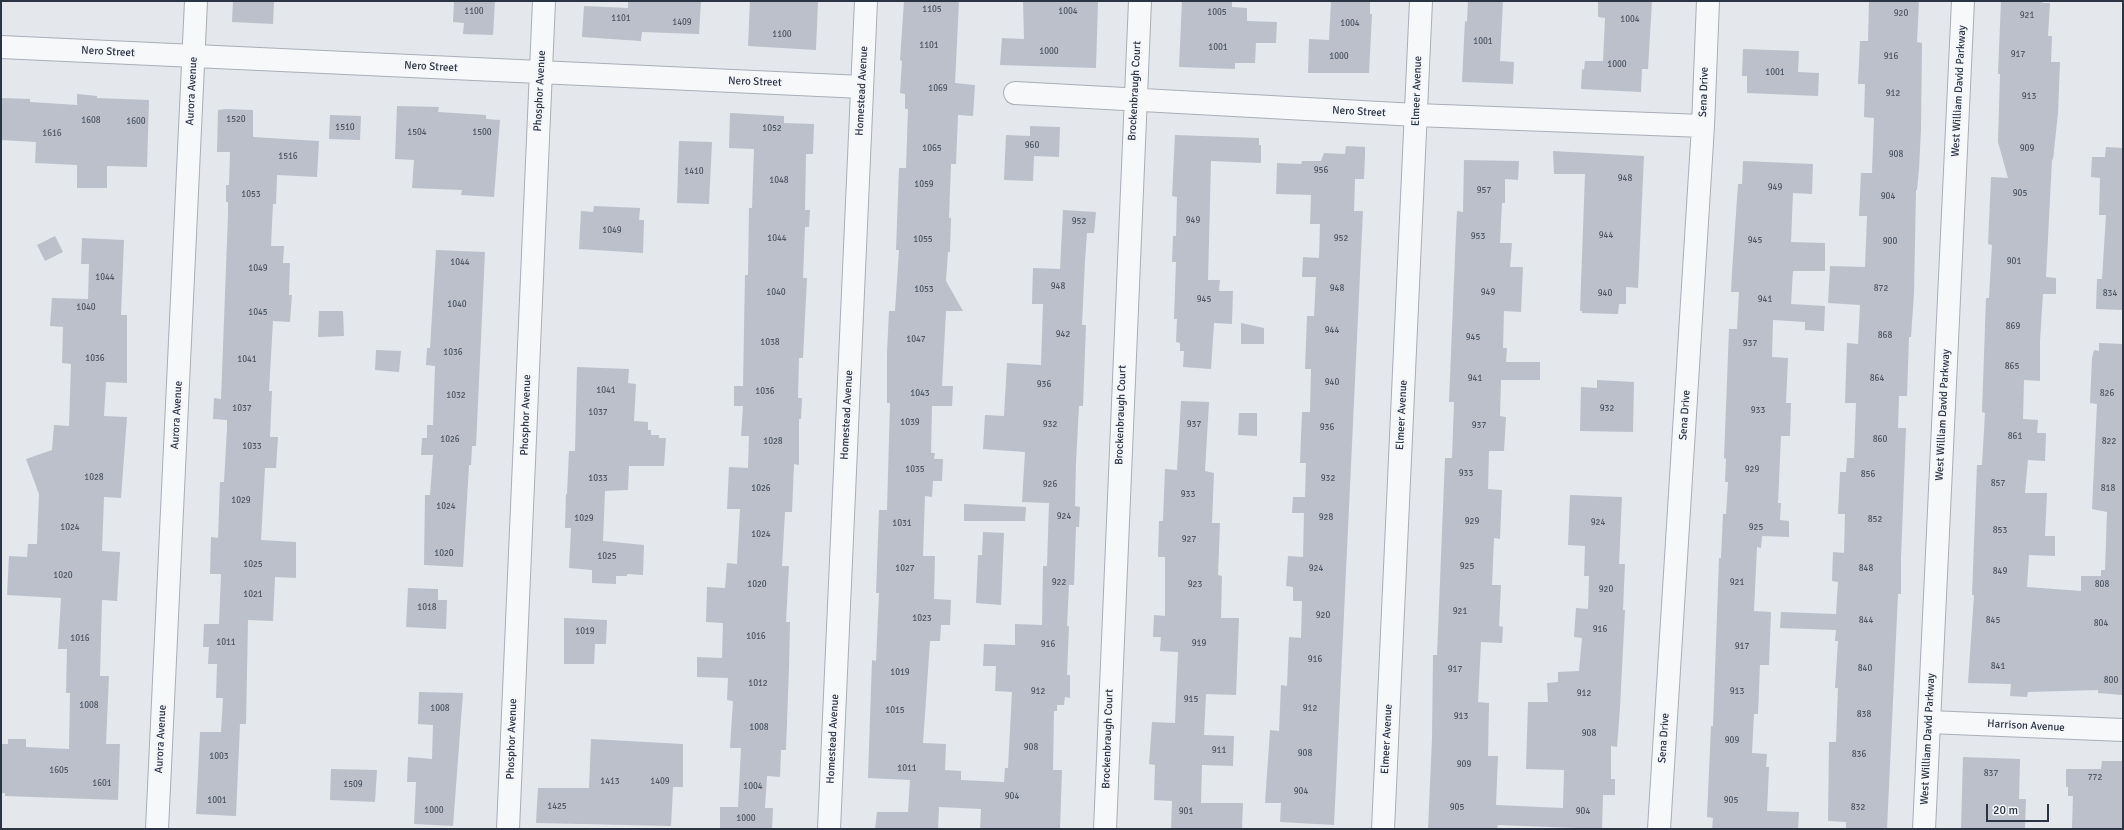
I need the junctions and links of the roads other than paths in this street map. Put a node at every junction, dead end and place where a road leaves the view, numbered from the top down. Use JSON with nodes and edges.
{"nodes":[{"id":1,"x":196,"y":1,"type":"edge"},
{"id":2,"x":544,"y":1,"type":"edge"},
{"id":3,"x":866,"y":1,"type":"edge"},
{"id":4,"x":1140,"y":1,"type":"edge"},
{"id":5,"x":1421,"y":1,"type":"edge"},
{"id":6,"x":1708,"y":1,"type":"edge"},
{"id":7,"x":1963,"y":1,"type":"edge"},
{"id":8,"x":1,"y":47,"type":"edge"},
{"id":9,"x":194,"y":56,"type":"junction"},
{"id":10,"x":541,"y":73,"type":"junction"},
{"id":11,"x":862,"y":87,"type":"junction"},
{"id":12,"x":1015,"y":93,"type":"dead end"},
{"id":13,"x":1134,"y":100,"type":"junction"},
{"id":14,"x":1416,"y":115,"type":"junction"},
{"id":15,"x":1702,"y":126,"type":"junction"},
{"id":16,"x":1929,"y":722,"type":"junction"},
{"id":17,"x":2123,"y":730,"type":"edge"},
{"id":18,"x":157,"y":829,"type":"edge"},
{"id":19,"x":508,"y":829,"type":"edge"},
{"id":20,"x":829,"y":829,"type":"edge"},
{"id":21,"x":1104,"y":829,"type":"edge"},
{"id":22,"x":1383,"y":829,"type":"edge"},
{"id":23,"x":1659,"y":829,"type":"edge"},
{"id":24,"x":1924,"y":829,"type":"edge"}],
"edges":[{"from":1,"to":9,"type":"street","name":"Aurora Avenue"},
{"from":2,"to":10,"type":"street","name":"Phosphor Avenue"},
{"from":3,"to":11,"type":"street","name":"Homestead Avenue"},
{"from":4,"to":13,"type":"street","name":"Brockenbraugh Court"},
{"from":5,"to":14,"type":"street","name":"Elmeer Avenue"},
{"from":6,"to":15,"type":"street","name":"Sena Drive"},
{"from":7,"to":16,"type":"street","name":"West William David Parkway"},
{"from":8,"to":9,"type":"street","name":"Nero Street"},
{"from":9,"to":10,"type":"street","name":"Nero Street"},
{"from":9,"to":18,"type":"street","name":"Aurora Avenue"},
{"from":10,"to":11,"type":"street","name":"Nero Street"},
{"from":10,"to":19,"type":"street","name":"Phosphor Avenue"},
{"from":11,"to":20,"type":"street","name":"Homestead Avenue"},
{"from":12,"to":13,"type":"street","name":"Nero Street"},
{"from":13,"to":14,"type":"street","name":"Nero Street"},
{"from":13,"to":21,"type":"street","name":"Brockenbraugh Court"},
{"from":14,"to":15,"type":"street","name":"Nero Street"},
{"from":14,"to":22,"type":"street","name":"Elmeer Avenue"},
{"from":15,"to":23,"type":"street","name":"Sena Drive"},
{"from":16,"to":17,"type":"street","name":"Harrison Avenue"},
{"from":16,"to":24,"type":"street","name":"West William David Parkway"}]}
